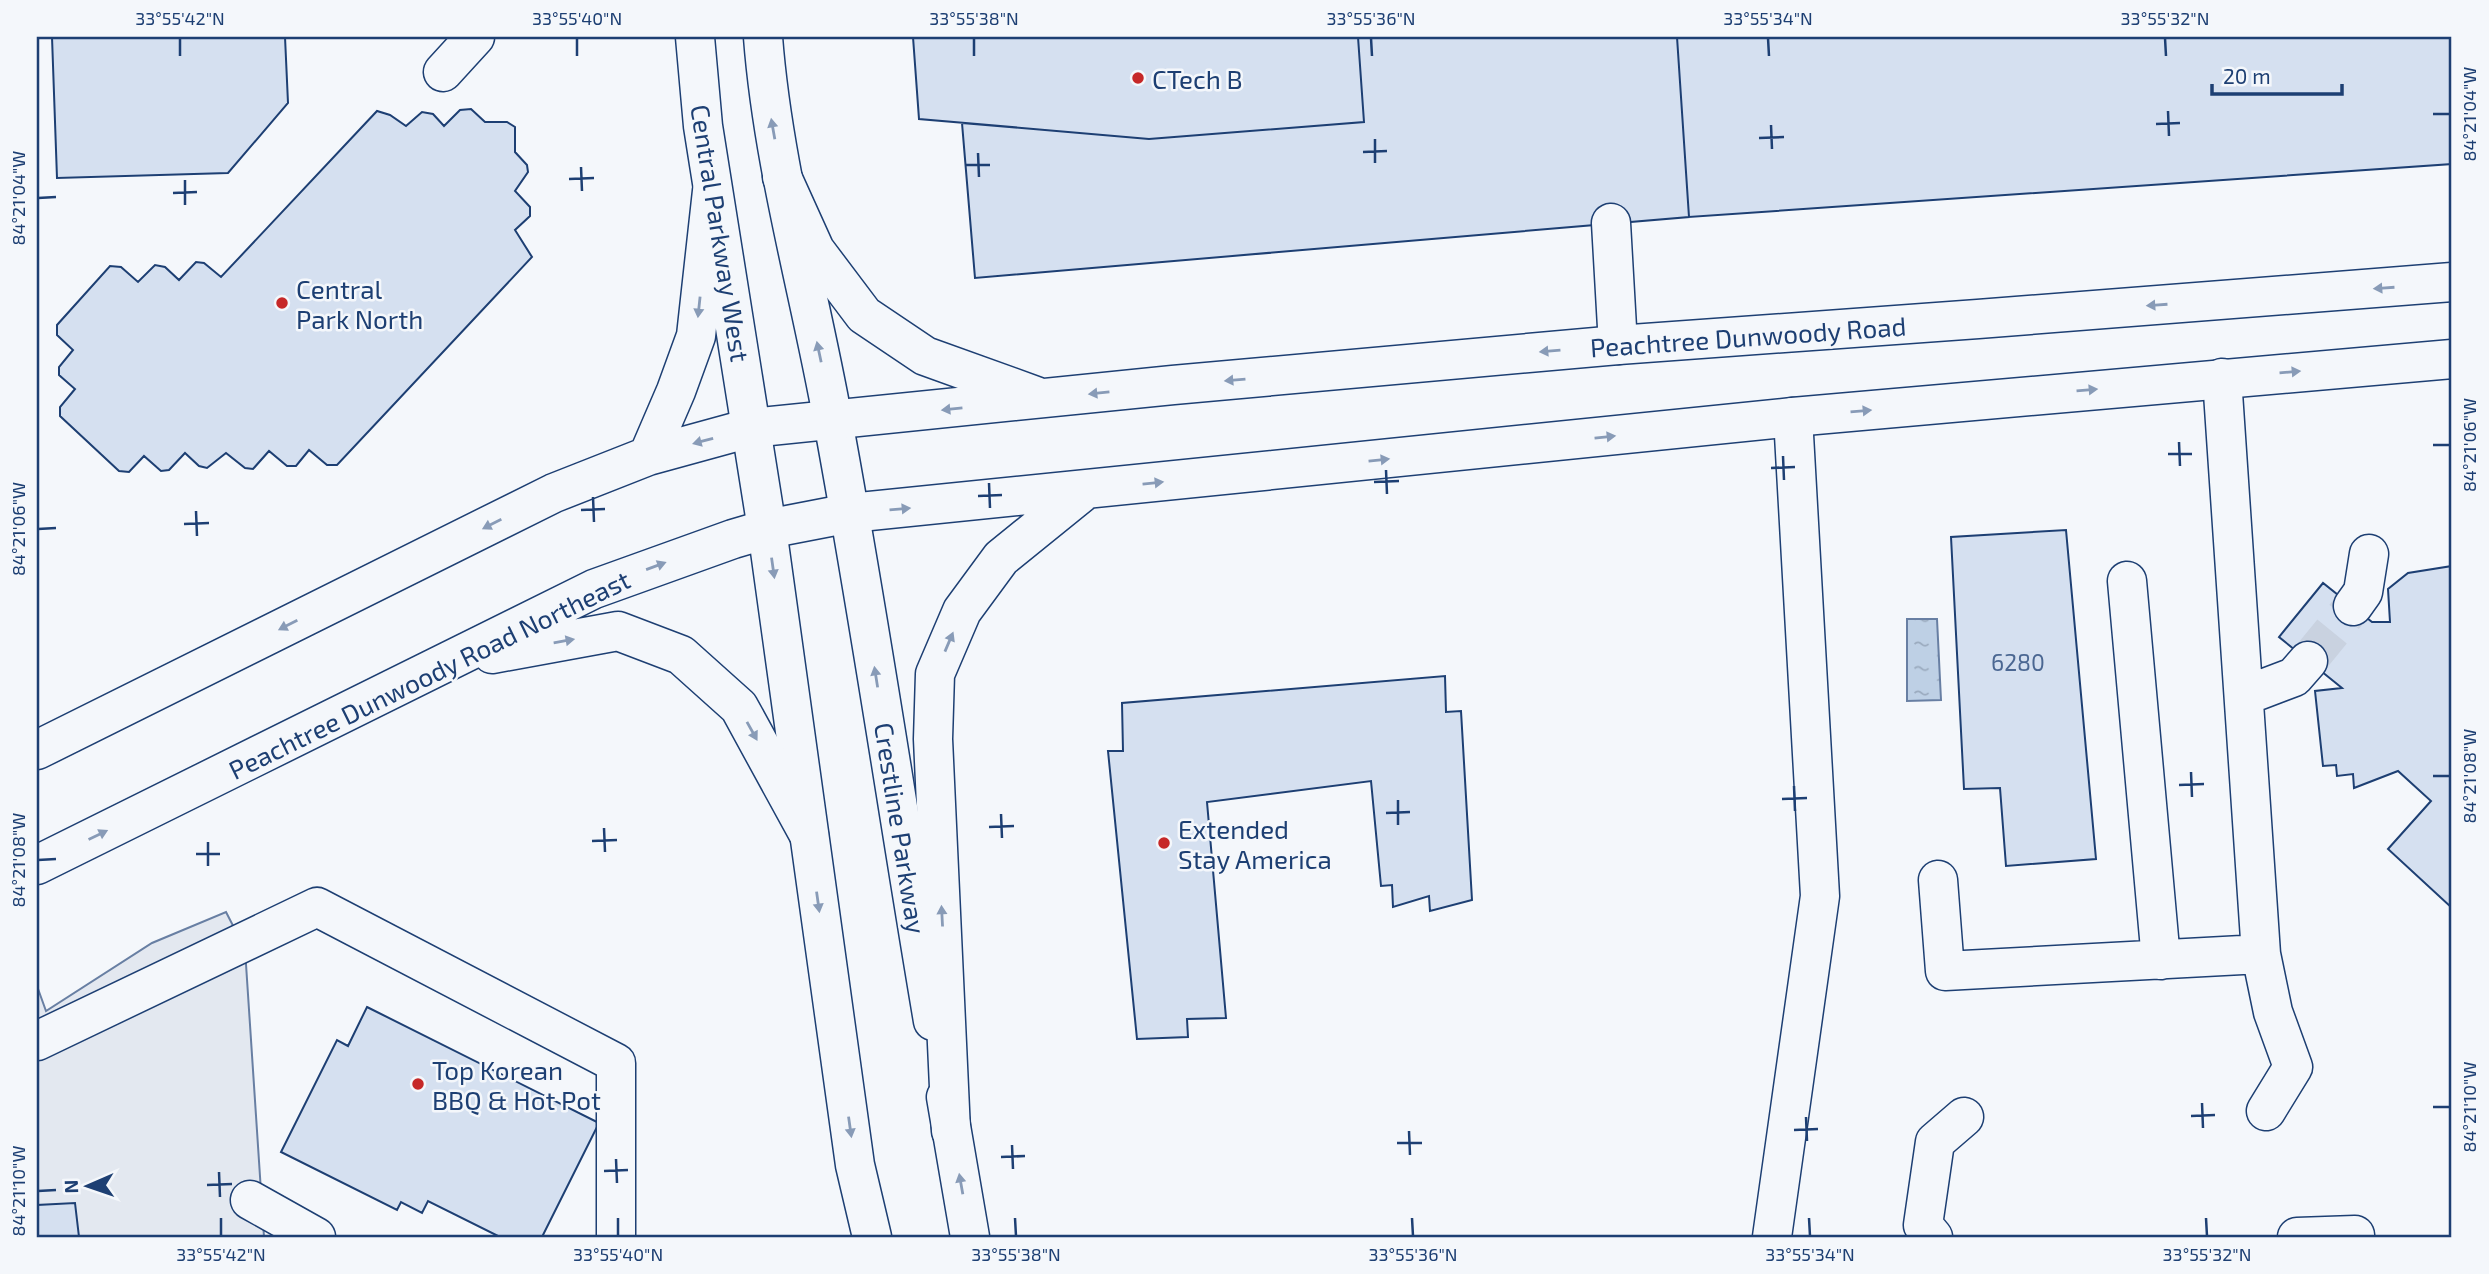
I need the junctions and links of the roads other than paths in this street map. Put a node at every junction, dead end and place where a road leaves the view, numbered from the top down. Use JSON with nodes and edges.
{"nodes":[{"id":1,"x":475,"y":37,"type":"edge"},
{"id":2,"x":695,"y":37,"type":"edge"},
{"id":3,"x":763,"y":37,"type":"edge"},
{"id":4,"x":443,"y":72,"type":"dead end"},
{"id":5,"x":782,"y":177,"type":"junction"},
{"id":6,"x":712,"y":191,"type":"junction"},
{"id":7,"x":1611,"y":223,"type":"dead end"},
{"id":8,"x":2452,"y":282,"type":"edge"},
{"id":9,"x":1618,"y":345,"type":"junction"},
{"id":10,"x":2452,"y":359,"type":"edge"},
{"id":11,"x":2222,"y":378,"type":"junction"},
{"id":12,"x":1045,"y":399,"type":"junction"},
{"id":13,"x":1793,"y":417,"type":"junction"},
{"id":14,"x":833,"y":418,"type":"junction"},
{"id":15,"x":750,"y":428,"type":"junction"},
{"id":16,"x":648,"y":456,"type":"junction"},
{"id":17,"x":1085,"y":490,"type":"junction"},
{"id":18,"x":850,"y":513,"type":"junction"},
{"id":19,"x":767,"y":529,"type":"junction"},
{"id":20,"x":2369,"y":554,"type":"dead end"},
{"id":21,"x":2127,"y":581,"type":"dead end"},
{"id":22,"x":2353,"y":606,"type":"tunnel mouth"},
{"id":23,"x":2308,"y":661,"type":"tunnel mouth"},
{"id":24,"x":448,"y":662,"type":"junction"},
{"id":25,"x":2244,"y":696,"type":"junction"},
{"id":26,"x":37,"y":750,"type":"edge"},
{"id":27,"x":809,"y":835,"type":"junction"},
{"id":28,"x":37,"y":865,"type":"edge"},
{"id":29,"x":1938,"y":880,"type":"dead end"},
{"id":30,"x":2261,"y":954,"type":"junction"},
{"id":31,"x":2161,"y":960,"type":"junction"},
{"id":32,"x":37,"y":1041,"type":"edge"},
{"id":33,"x":2266,"y":1111,"type":"dead end"},
{"id":34,"x":1964,"y":1117,"type":"dead end"},
{"id":35,"x":951,"y":1131,"type":"junction"},
{"id":36,"x":250,"y":1200,"type":"dead end"},
{"id":37,"x":1925,"y":1233,"type":"edge"},
{"id":38,"x":2356,"y":1235,"type":"dead end"},
{"id":39,"x":316,"y":1237,"type":"edge"},
{"id":40,"x":616,"y":1237,"type":"edge"},
{"id":41,"x":872,"y":1237,"type":"edge"},
{"id":42,"x":970,"y":1237,"type":"edge"},
{"id":43,"x":1772,"y":1237,"type":"edge"},
{"id":44,"x":2297,"y":1237,"type":"edge"}],
"edges":[{"from":1,"to":4,"type":"main road"},
{"from":2,"to":6,"type":"main road","name":"Central Parkway West"},
{"from":5,"to":3,"type":"main road","one_way":true},
{"from":5,"to":12,"type":"main road"},
{"from":14,"to":5,"type":"main road","one_way":true},
{"from":6,"to":15,"type":"main road","name":"Central Parkway West"},
{"from":6,"to":16,"type":"main road","one_way":true},
{"from":7,"to":9,"type":"main road"},
{"from":8,"to":9,"type":"main road","name":"Peachtree Dunwoody Road","one_way":true},
{"from":9,"to":12,"type":"main road","name":"Peachtree Dunwoody Road","one_way":true},
{"from":11,"to":10,"type":"main road","one_way":true},
{"from":13,"to":11,"type":"main road","one_way":true},
{"from":11,"to":25,"type":"main road"},
{"from":12,"to":14,"type":"main road","one_way":true},
{"from":17,"to":13,"type":"main road","one_way":true},
{"from":13,"to":43,"type":"main road"},
{"from":14,"to":15,"type":"main road"},
{"from":14,"to":18,"type":"main road","name":"Crestline Parkway"},
{"from":15,"to":16,"type":"main road","one_way":true},
{"from":15,"to":19,"type":"main road"},
{"from":16,"to":26,"type":"main road","one_way":true},
{"from":18,"to":17,"type":"main road","name":"Peachtree Dunwoody Road Northeast","one_way":true},
{"from":35,"to":17,"type":"main road","one_way":true},
{"from":18,"to":19,"type":"main road","name":"Peachtree Dunwoody Road Northeast"},
{"from":35,"to":18,"type":"main road","name":"Crestline Parkway","one_way":true},
{"from":24,"to":19,"type":"main road","name":"Peachtree Dunwoody Road Northeast","one_way":true},
{"from":19,"to":27,"type":"main road","one_way":true},
{"from":20,"to":22,"type":"main road"},
{"from":21,"to":31,"type":"main road"},
{"from":23,"to":25,"type":"main road"},
{"from":24,"to":27,"type":"main road","one_way":true},
{"from":28,"to":24,"type":"main road","name":"Peachtree Dunwoody Road Northeast","one_way":true},
{"from":25,"to":30,"type":"main road"},
{"from":27,"to":41,"type":"main road","one_way":true},
{"from":29,"to":31,"type":"main road"},
{"from":30,"to":31,"type":"main road"},
{"from":30,"to":33,"type":"main road"},
{"from":32,"to":40,"type":"main road"},
{"from":34,"to":37,"type":"main road"},
{"from":42,"to":35,"type":"main road","name":"Crestline Parkway","one_way":true},
{"from":36,"to":39,"type":"main road"},
{"from":38,"to":44,"type":"main road"}]}
